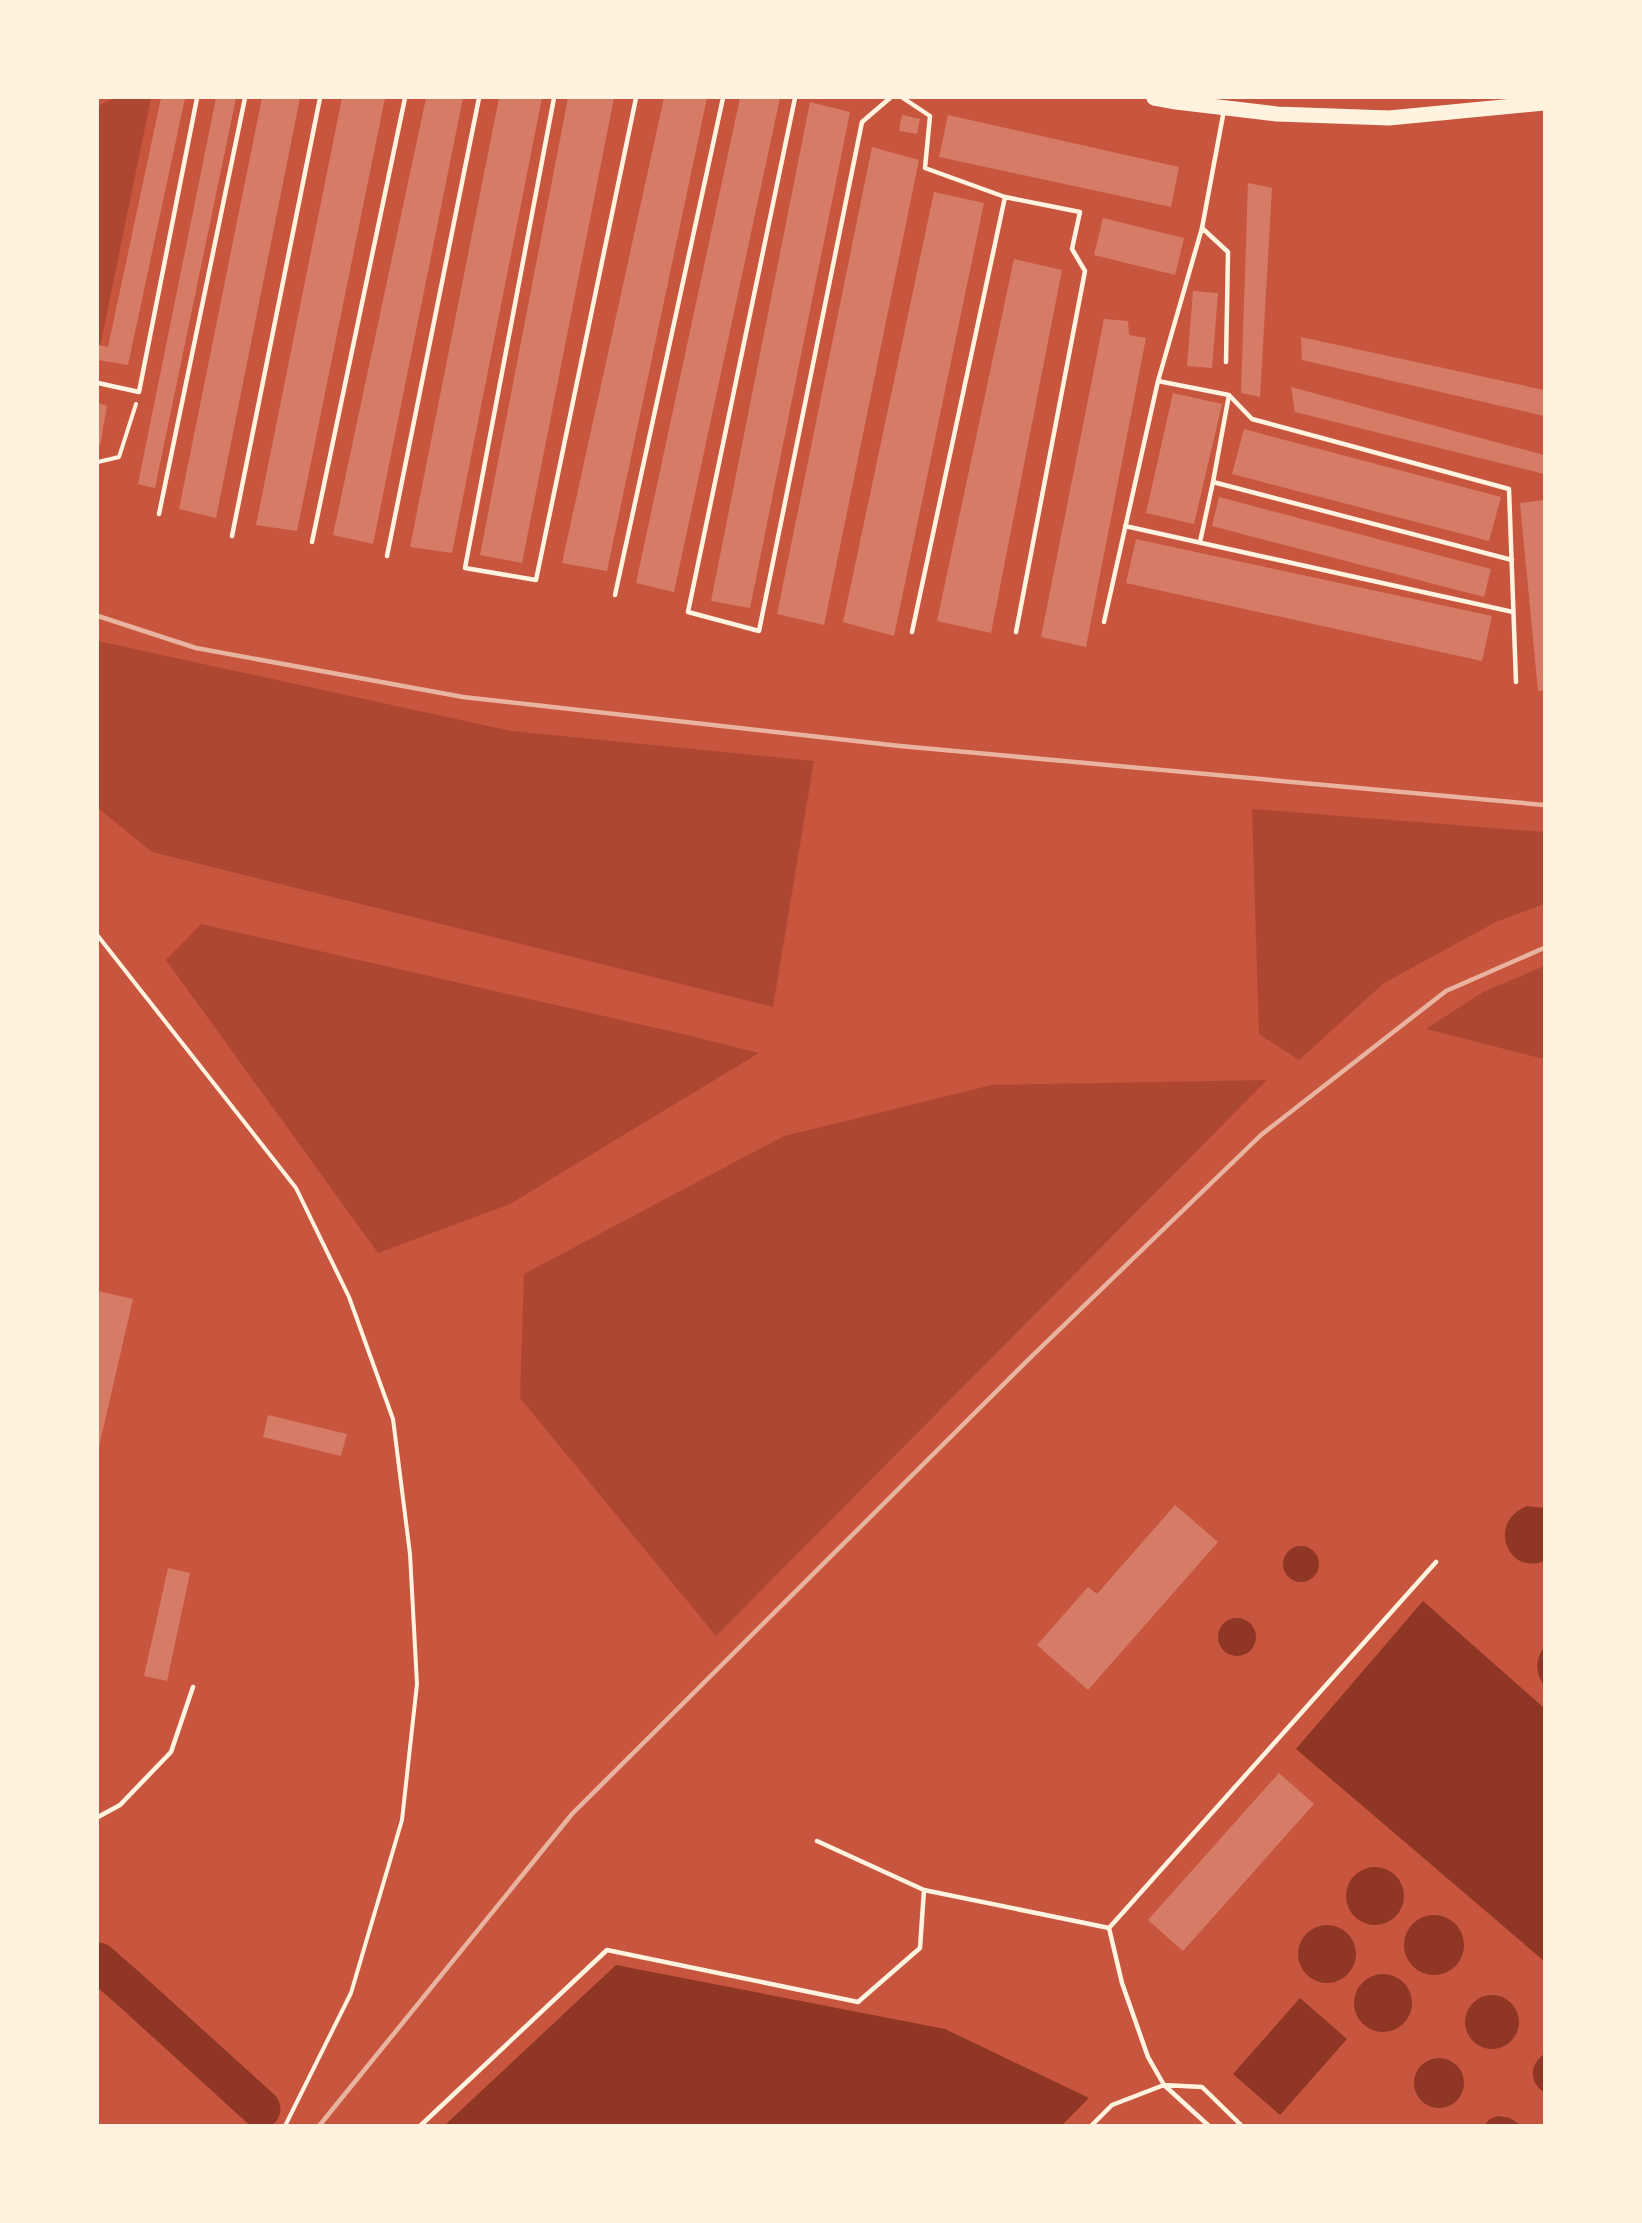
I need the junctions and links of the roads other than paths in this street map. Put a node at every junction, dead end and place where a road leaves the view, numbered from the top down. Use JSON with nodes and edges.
{"nodes":[{"id":1,"x":197,"y":98,"type":"edge"},
{"id":2,"x":245,"y":98,"type":"edge"},
{"id":3,"x":320,"y":98,"type":"edge"},
{"id":4,"x":405,"y":98,"type":"edge"},
{"id":5,"x":479,"y":98,"type":"edge"},
{"id":6,"x":554,"y":98,"type":"edge"},
{"id":7,"x":636,"y":98,"type":"edge"},
{"id":8,"x":723,"y":98,"type":"edge"},
{"id":9,"x":795,"y":98,"type":"edge"},
{"id":10,"x":890,"y":98,"type":"edge"},
{"id":11,"x":903,"y":98,"type":"edge"},
{"id":12,"x":1154,"y":98,"type":"edge"},
{"id":13,"x":1177,"y":100,"type":"edge"},
{"id":14,"x":1545,"y":102,"type":"edge"},
{"id":15,"x":1224,"y":107,"type":"junction"},
{"id":16,"x":1005,"y":196,"type":"junction"},
{"id":17,"x":1202,"y":228,"type":"junction"},
{"id":18,"x":1226,"y":362,"type":"dead end"},
{"id":19,"x":1158,"y":381,"type":"junction"},
{"id":20,"x":98,"y":383,"type":"edge"},
{"id":21,"x":1228,"y":395,"type":"junction"},
{"id":22,"x":1213,"y":482,"type":"junction"},
{"id":23,"x":159,"y":514,"type":"dead end"},
{"id":24,"x":1125,"y":526,"type":"junction"},
{"id":25,"x":232,"y":536,"type":"dead end"},
{"id":26,"x":312,"y":542,"type":"dead end"},
{"id":27,"x":1200,"y":542,"type":"junction"},
{"id":28,"x":387,"y":556,"type":"dead end"},
{"id":29,"x":1512,"y":560,"type":"junction"},
{"id":30,"x":615,"y":595,"type":"dead end"},
{"id":31,"x":1513,"y":612,"type":"junction"},
{"id":32,"x":1104,"y":622,"type":"dead end"},
{"id":33,"x":1016,"y":632,"type":"dead end"},
{"id":34,"x":912,"y":633,"type":"dead end"},
{"id":35,"x":1516,"y":682,"type":"dead end"},
{"id":36,"x":1436,"y":1562,"type":"dead end"},
{"id":37,"x":193,"y":1687,"type":"dead end"},
{"id":38,"x":98,"y":1817,"type":"edge"},
{"id":39,"x":817,"y":1840,"type":"dead end"},
{"id":40,"x":924,"y":1890,"type":"junction"},
{"id":41,"x":1109,"y":1928,"type":"junction"},
{"id":42,"x":1164,"y":2085,"type":"junction"},
{"id":43,"x":420,"y":2126,"type":"edge"},
{"id":44,"x":1091,"y":2126,"type":"edge"},
{"id":45,"x":1209,"y":2126,"type":"edge"},
{"id":46,"x":1242,"y":2126,"type":"edge"}],
"edges":[{"from":1,"to":20,"type":"lane"},
{"from":2,"to":23,"type":"lane"},
{"from":3,"to":25,"type":"lane"},
{"from":4,"to":26,"type":"lane"},
{"from":5,"to":28,"type":"lane"},
{"from":6,"to":7,"type":"lane"},
{"from":8,"to":30,"type":"lane"},
{"from":9,"to":10,"type":"lane"},
{"from":11,"to":16,"type":"lane"},
{"from":12,"to":13,"type":"main road"},
{"from":13,"to":15,"type":"main road"},
{"from":14,"to":15,"type":"main road"},
{"from":15,"to":17,"type":"lane"},
{"from":16,"to":33,"type":"lane"},
{"from":16,"to":34,"type":"lane"},
{"from":17,"to":18,"type":"lane"},
{"from":17,"to":19,"type":"lane"},
{"from":19,"to":21,"type":"lane"},
{"from":19,"to":24,"type":"lane"},
{"from":21,"to":22,"type":"lane"},
{"from":21,"to":29,"type":"lane"},
{"from":22,"to":27,"type":"lane"},
{"from":22,"to":29,"type":"lane"},
{"from":24,"to":27,"type":"lane"},
{"from":24,"to":32,"type":"lane"},
{"from":27,"to":31,"type":"lane"},
{"from":29,"to":31,"type":"lane"},
{"from":31,"to":35,"type":"lane"},
{"from":36,"to":41,"type":"lane"},
{"from":37,"to":38,"type":"lane"},
{"from":39,"to":40,"type":"lane"},
{"from":40,"to":41,"type":"lane"},
{"from":40,"to":43,"type":"lane"},
{"from":41,"to":42,"type":"lane"},
{"from":42,"to":44,"type":"lane"},
{"from":42,"to":45,"type":"lane"},
{"from":42,"to":46,"type":"lane"}]}
